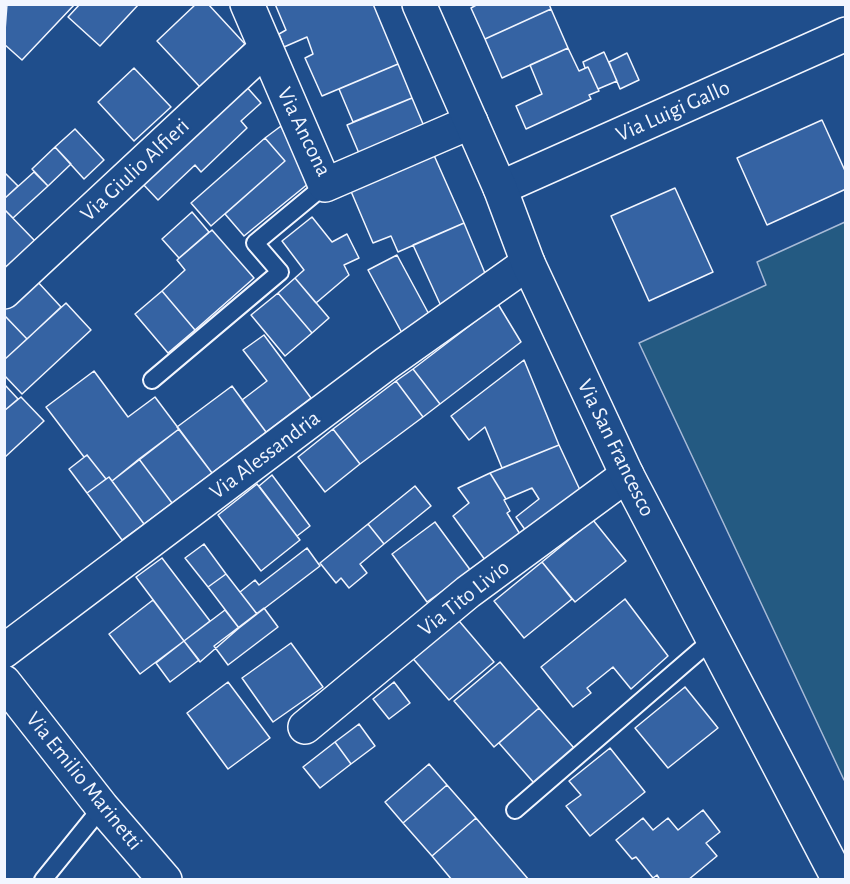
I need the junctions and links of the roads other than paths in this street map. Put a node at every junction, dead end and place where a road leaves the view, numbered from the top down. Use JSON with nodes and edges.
{"nodes":[{"id":1,"x":247,"y":4,"type":"edge"},
{"id":2,"x":418,"y":4,"type":"edge"},
{"id":3,"x":846,"y":34,"type":"edge"},
{"id":4,"x":266,"y":48,"type":"junction"},
{"id":5,"x":471,"y":122,"type":"junction"},
{"id":6,"x":325,"y":185,"type":"junction"},
{"id":7,"x":500,"y":188,"type":"junction"},
{"id":8,"x":528,"y":263,"type":"junction"},
{"id":9,"x":4,"y":292,"type":"edge"},
{"id":10,"x":152,"y":380,"type":"dead end"},
{"id":11,"x":627,"y":476,"type":"junction"},
{"id":12,"x":713,"y":639,"type":"junction"},
{"id":13,"x":4,"y":651,"type":"edge"},
{"id":14,"x":4,"y":682,"type":"edge"},
{"id":15,"x":305,"y":727,"type":"dead end"},
{"id":16,"x":102,"y":807,"type":"junction"},
{"id":17,"x":515,"y":810,"type":"dead end"},
{"id":18,"x":43,"y":879,"type":"edge"},
{"id":19,"x":165,"y":879,"type":"edge"},
{"id":20,"x":839,"y":879,"type":"edge"}],
"edges":[{"from":1,"to":4,"type":"street","name":"Via Ancona"},
{"from":2,"to":5,"type":"street","name":"Via San Francesco"},
{"from":3,"to":7,"type":"street","name":"Via Luigi Gallo"},
{"from":4,"to":6,"type":"street","name":"Via Ancona"},
{"from":4,"to":9,"type":"street","name":"Via Giulio Alfieri"},
{"from":5,"to":6,"type":"street","name":"Via Ancona"},
{"from":5,"to":7,"type":"street","name":"Via San Francesco"},
{"from":6,"to":10,"type":"lane"},
{"from":7,"to":8,"type":"street","name":"Via San Francesco"},
{"from":8,"to":11,"type":"street","name":"Via San Francesco"},
{"from":8,"to":13,"type":"street","name":"Via Alessandria"},
{"from":11,"to":12,"type":"street","name":"Via San Francesco"},
{"from":11,"to":15,"type":"street","name":"Via Tito Livio"},
{"from":12,"to":17,"type":"lane"},
{"from":12,"to":20,"type":"street","name":"Via San Francesco"},
{"from":14,"to":16,"type":"street","name":"Via Emilio Marinetti"},
{"from":16,"to":18,"type":"lane"},
{"from":16,"to":19,"type":"street","name":"Via Emilio Marinetti"}]}
